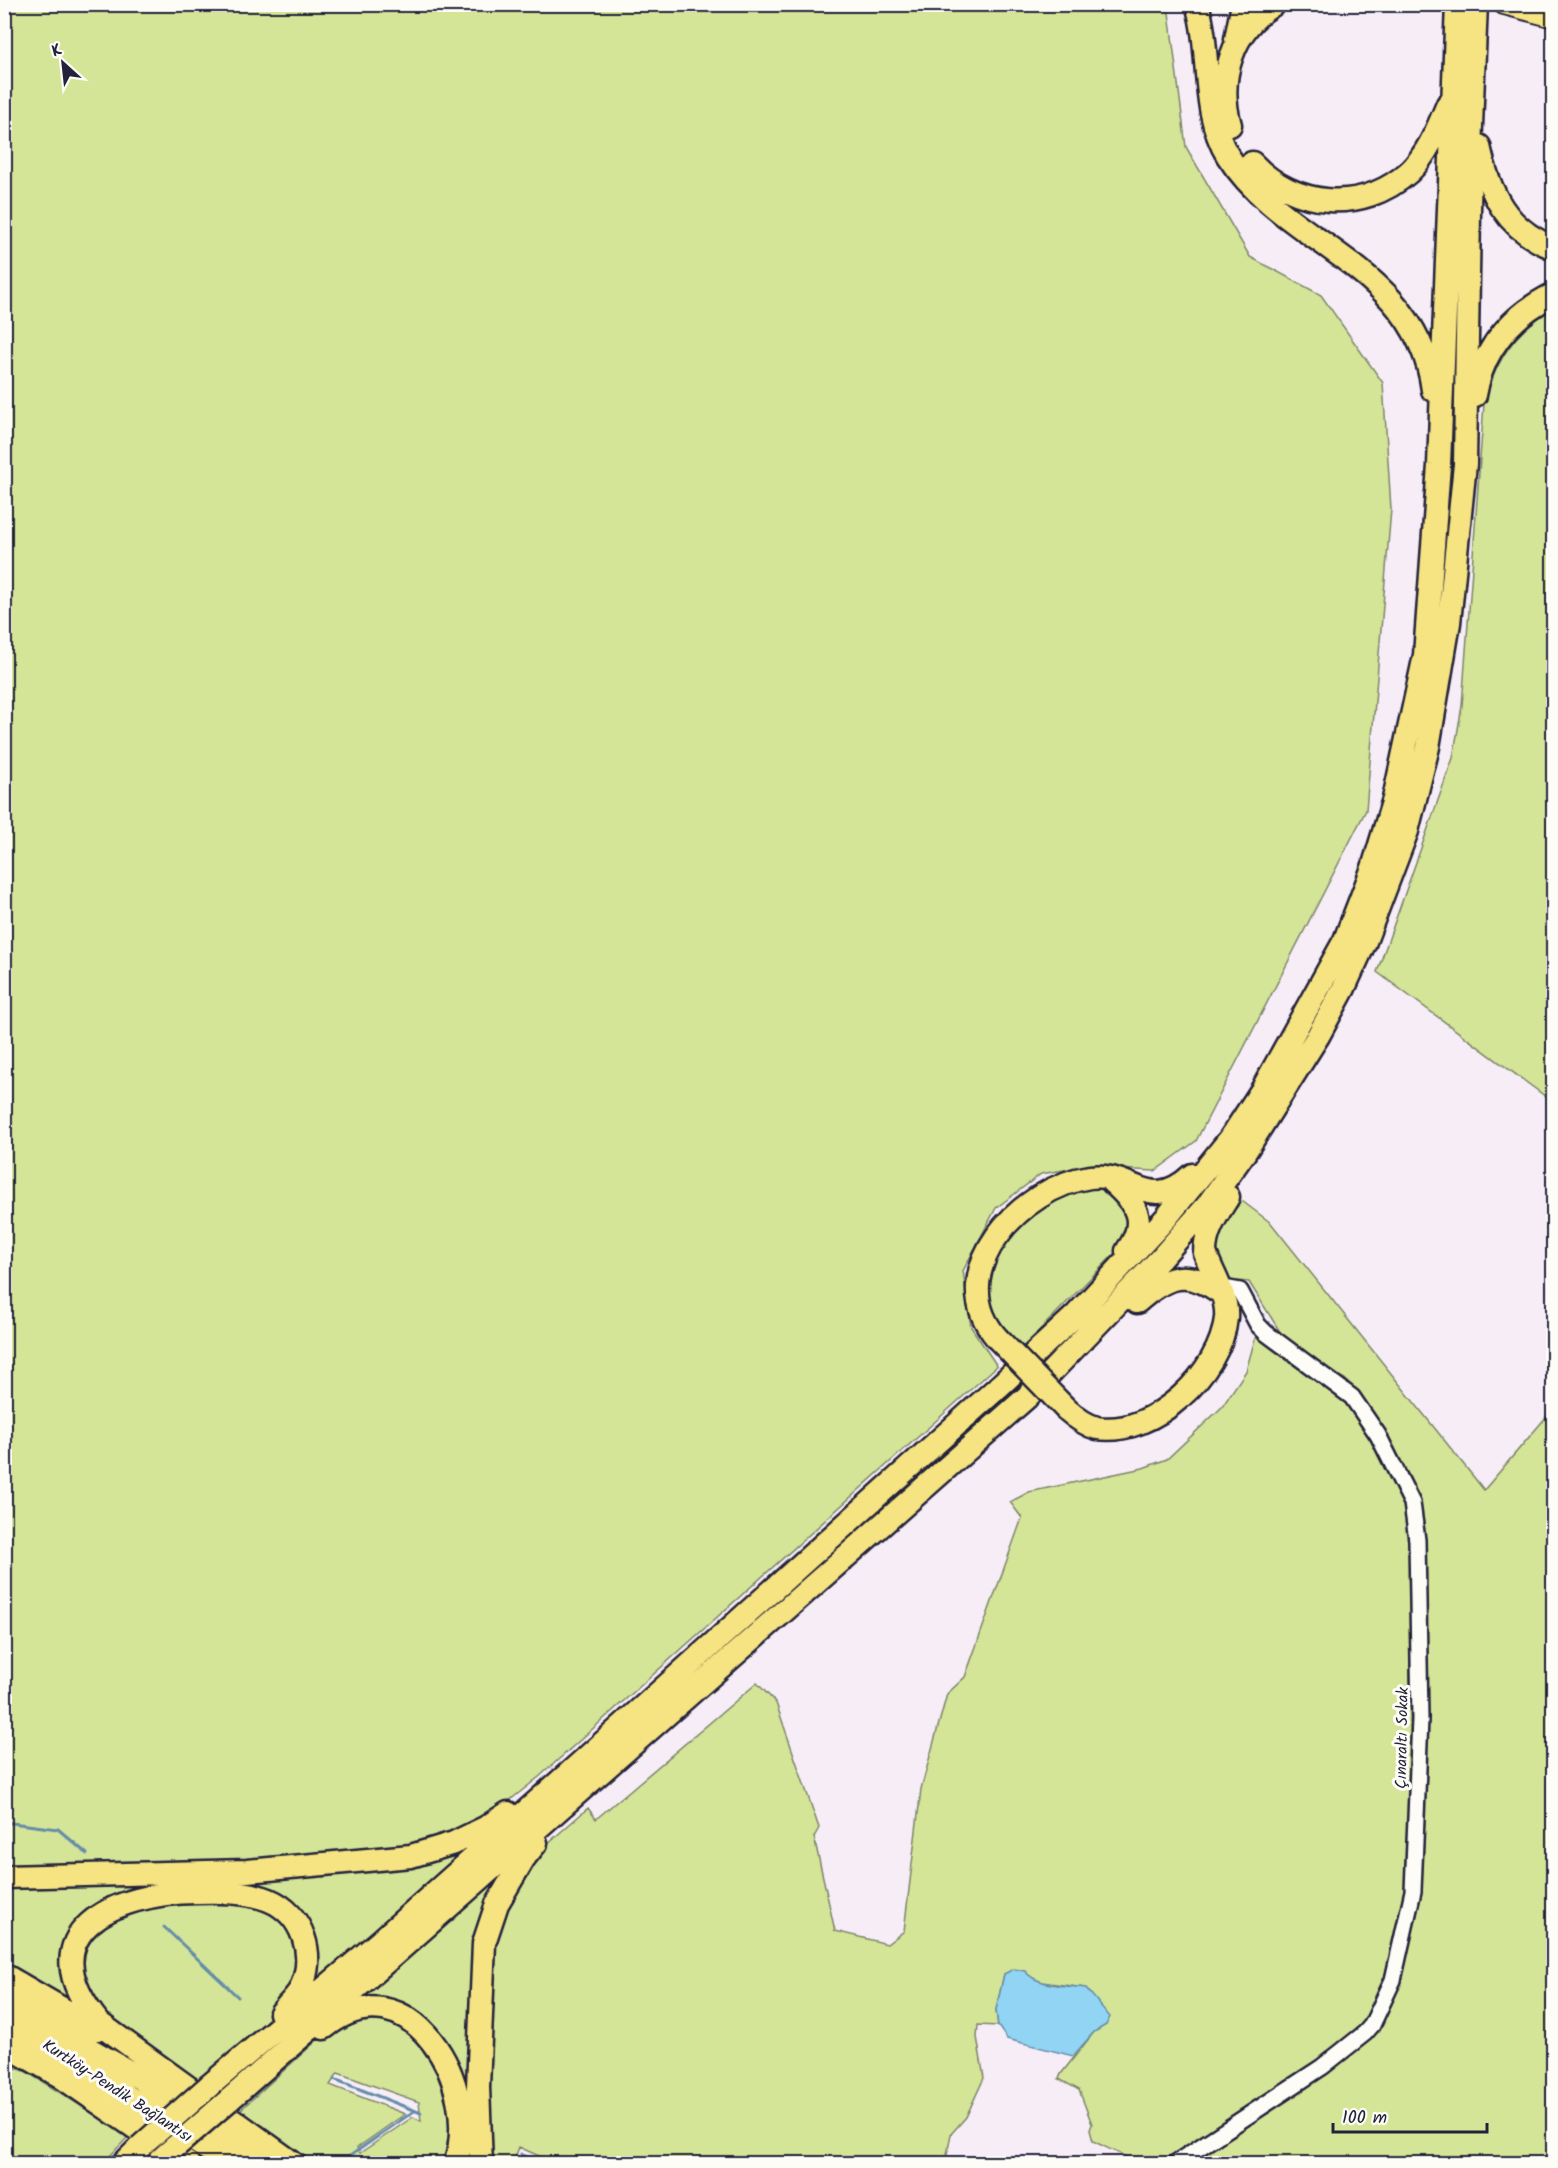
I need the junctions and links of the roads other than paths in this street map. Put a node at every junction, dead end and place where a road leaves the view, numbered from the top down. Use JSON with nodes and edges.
{"nodes":[{"id":1,"x":1243,"y":4,"type":"edge"},
{"id":2,"x":1274,"y":4,"type":"edge"},
{"id":3,"x":1504,"y":4,"type":"edge"},
{"id":4,"x":1201,"y":10,"type":"edge"},
{"id":5,"x":1466,"y":13,"type":"edge"},
{"id":6,"x":1554,"y":17,"type":"edge"},
{"id":7,"x":1234,"y":46,"type":"junction"},
{"id":8,"x":1453,"y":92,"type":"junction"},
{"id":9,"x":1472,"y":109,"type":"junction"},
{"id":10,"x":1554,"y":248,"type":"edge"},
{"id":11,"x":1554,"y":294,"type":"edge"},
{"id":12,"x":1465,"y":464,"type":"junction"},
{"id":13,"x":1439,"y":465,"type":"junction"},
{"id":14,"x":1318,"y":1036,"type":"junction"},
{"id":15,"x":1230,"y":1139,"type":"junction"},
{"id":16,"x":1109,"y":1179,"type":"junction"},
{"id":17,"x":1220,"y":1293,"type":"junction"},
{"id":18,"x":1076,"y":1315,"type":"junction"},
{"id":19,"x":1027,"y":1397,"type":"junction"},
{"id":20,"x":596,"y":1749,"type":"junction"},
{"id":21,"x":563,"y":1807,"type":"junction"},
{"id":22,"x":4,"y":1877,"type":"edge"},
{"id":23,"x":4,"y":1975,"type":"edge"},
{"id":24,"x":4,"y":2000,"type":"edge"},
{"id":25,"x":4,"y":2020,"type":"edge"},
{"id":26,"x":4,"y":2044,"type":"edge"},
{"id":27,"x":137,"y":2053,"type":"junction"},
{"id":28,"x":4,"y":2054,"type":"edge"},
{"id":29,"x":248,"y":2069,"type":"junction"},
{"id":30,"x":60,"y":2076,"type":"junction"},
{"id":31,"x":158,"y":2162,"type":"edge"},
{"id":32,"x":123,"y":2163,"type":"edge"},
{"id":33,"x":188,"y":2163,"type":"edge"},
{"id":34,"x":230,"y":2163,"type":"edge"},
{"id":35,"x":257,"y":2163,"type":"edge"},
{"id":36,"x":294,"y":2163,"type":"edge"},
{"id":37,"x":455,"y":2163,"type":"edge"},
{"id":38,"x":481,"y":2163,"type":"edge"},
{"id":39,"x":1174,"y":2163,"type":"edge"}],
"edges":[{"from":1,"to":7,"type":"highway"},
{"from":2,"to":7,"type":"highway"},
{"from":3,"to":6,"type":"main road"},
{"from":4,"to":13,"type":"highway"},
{"from":5,"to":8,"type":"highway"},
{"from":5,"to":9,"type":"highway"},
{"from":7,"to":8,"type":"highway"},
{"from":8,"to":13,"type":"highway"},
{"from":9,"to":10,"type":"highway"},
{"from":9,"to":12,"type":"highway"},
{"from":11,"to":12,"type":"highway"},
{"from":12,"to":14,"type":"highway"},
{"from":13,"to":15,"type":"highway"},
{"from":14,"to":17,"type":"highway"},
{"from":14,"to":19,"type":"highway"},
{"from":15,"to":16,"type":"highway"},
{"from":15,"to":18,"type":"highway"},
{"from":16,"to":17,"type":"highway","bridge":true},
{"from":16,"to":18,"type":"highway"},
{"from":17,"to":19,"type":"highway"},
{"from":17,"to":39,"type":"street","name":"Çınaraltı Sokak"},
{"from":18,"to":20,"type":"highway"},
{"from":19,"to":21,"type":"highway"},
{"from":20,"to":22,"type":"highway"},
{"from":20,"to":29,"type":"highway"},
{"from":21,"to":29,"type":"highway"},
{"from":21,"to":38,"type":"highway"},
{"from":23,"to":27,"type":"highway"},
{"from":24,"to":35,"type":"highway","name":"Kurtköy-Pendik Bağlantısı"},
{"from":25,"to":34,"type":"highway","name":"Kurtköy-Pendik Bağlantısı"},
{"from":26,"to":30,"type":"highway"},
{"from":27,"to":29,"type":"highway"},
{"from":27,"to":36,"type":"highway"},
{"from":28,"to":30,"type":"highway"},
{"from":29,"to":31,"type":"highway","bridge":true},
{"from":29,"to":32,"type":"highway","bridge":true},
{"from":29,"to":37,"type":"highway"},
{"from":30,"to":33,"type":"highway"}]}
